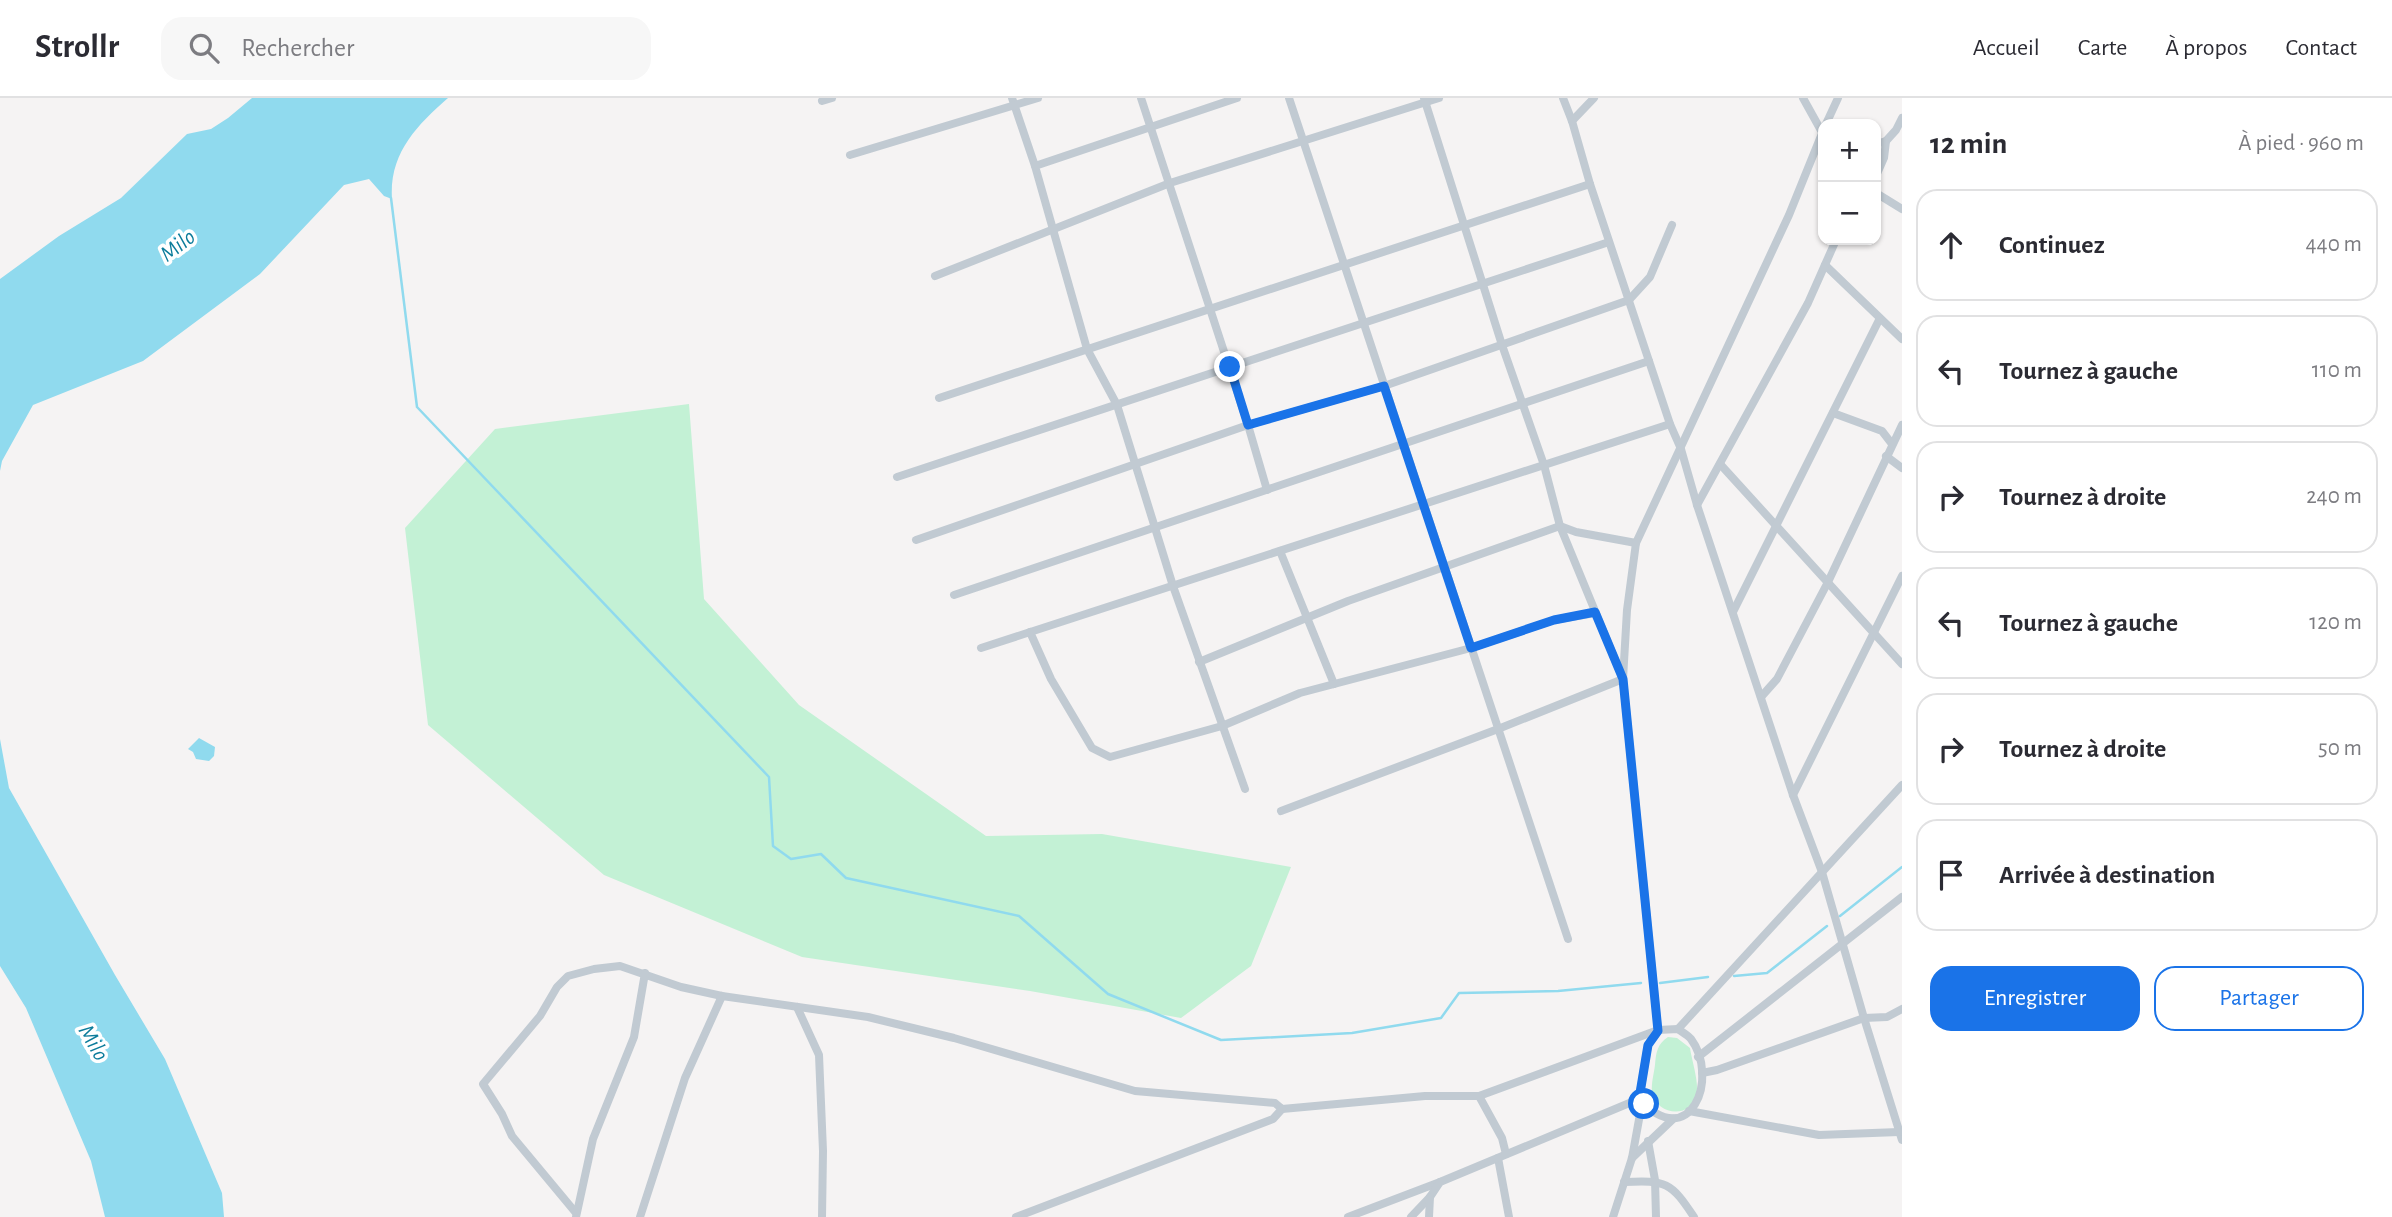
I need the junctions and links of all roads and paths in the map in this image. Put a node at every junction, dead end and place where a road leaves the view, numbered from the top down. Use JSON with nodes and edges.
{"nodes":[{"id":1,"x":832,"y":98,"type":"edge"},
{"id":2,"x":1038,"y":98,"type":"edge"},
{"id":3,"x":1141,"y":98,"type":"edge"},
{"id":4,"x":1237,"y":98,"type":"edge"},
{"id":5,"x":1289,"y":98,"type":"edge"},
{"id":6,"x":1439,"y":98,"type":"edge"},
{"id":7,"x":1563,"y":98,"type":"edge"},
{"id":8,"x":1594,"y":98,"type":"edge"},
{"id":9,"x":1803,"y":98,"type":"edge"},
{"id":10,"x":1838,"y":98,"type":"edge"},
{"id":11,"x":1425,"y":100,"type":"edge"},
{"id":12,"x":822,"y":101,"type":"dead end"},
{"id":13,"x":1013,"y":102,"type":"edge"},
{"id":14,"x":1902,"y":118,"type":"edge"},
{"id":15,"x":1828,"y":119,"type":"edge"},
{"id":16,"x":1572,"y":121,"type":"junction"},
{"id":17,"x":1818,"y":124,"type":"edge"},
{"id":18,"x":1149,"y":126,"type":"junction"},
{"id":19,"x":1899,"y":132,"type":"edge"},
{"id":20,"x":1303,"y":141,"type":"junction"},
{"id":21,"x":1886,"y":141,"type":"junction"},
{"id":22,"x":1881,"y":142,"type":"edge"},
{"id":23,"x":1818,"y":145,"type":"edge"},
{"id":24,"x":850,"y":155,"type":"dead end"},
{"id":25,"x":1881,"y":165,"type":"edge"},
{"id":26,"x":1035,"y":166,"type":"junction"},
{"id":27,"x":1170,"y":183,"type":"junction"},
{"id":28,"x":1590,"y":184,"type":"junction"},
{"id":29,"x":1881,"y":196,"type":"edge"},
{"id":30,"x":1902,"y":209,"type":"edge"},
{"id":31,"x":1463,"y":225,"type":"junction"},
{"id":32,"x":1672,"y":225,"type":"dead end"},
{"id":33,"x":1052,"y":230,"type":"junction"},
{"id":34,"x":1609,"y":242,"type":"junction"},
{"id":35,"x":1834,"y":245,"type":"edge"},
{"id":36,"x":1344,"y":264,"type":"junction"},
{"id":37,"x":1825,"y":265,"type":"junction"},
{"id":38,"x":935,"y":276,"type":"dead end"},
{"id":39,"x":1482,"y":285,"type":"junction"},
{"id":40,"x":1629,"y":300,"type":"junction"},
{"id":41,"x":1210,"y":308,"type":"junction"},
{"id":42,"x":1879,"y":320,"type":"junction"},
{"id":43,"x":1363,"y":323,"type":"junction"},
{"id":44,"x":1902,"y":339,"type":"edge"},
{"id":45,"x":1502,"y":345,"type":"junction"},
{"id":46,"x":1087,"y":349,"type":"junction"},
{"id":47,"x":1649,"y":361,"type":"junction"},
{"id":48,"x":1230,"y":367,"type":"junction"},
{"id":49,"x":1384,"y":386,"type":"junction"},
{"id":50,"x":939,"y":398,"type":"dead end"},
{"id":51,"x":1522,"y":404,"type":"junction"},
{"id":52,"x":1116,"y":405,"type":"junction"},
{"id":53,"x":1833,"y":412,"type":"junction"},
{"id":54,"x":1670,"y":424,"type":"junction"},
{"id":55,"x":1248,"y":425,"type":"junction"},
{"id":56,"x":1902,"y":425,"type":"edge"},
{"id":57,"x":1403,"y":444,"type":"junction"},
{"id":58,"x":1892,"y":444,"type":"junction"},
{"id":59,"x":1681,"y":449,"type":"junction"},
{"id":60,"x":1886,"y":456,"type":"junction"},
{"id":61,"x":1720,"y":464,"type":"junction"},
{"id":62,"x":1135,"y":465,"type":"junction"},
{"id":63,"x":1544,"y":465,"type":"junction"},
{"id":64,"x":1902,"y":468,"type":"edge"},
{"id":65,"x":897,"y":477,"type":"dead end"},
{"id":66,"x":1267,"y":490,"type":"junction"},
{"id":67,"x":1423,"y":504,"type":"junction"},
{"id":68,"x":1697,"y":505,"type":"junction"},
{"id":69,"x":1777,"y":524,"type":"junction"},
{"id":70,"x":1560,"y":526,"type":"junction"},
{"id":71,"x":1155,"y":528,"type":"junction"},
{"id":72,"x":916,"y":540,"type":"dead end"},
{"id":73,"x":1636,"y":543,"type":"junction"},
{"id":74,"x":1280,"y":551,"type":"junction"},
{"id":75,"x":1444,"y":567,"type":"junction"},
{"id":76,"x":1902,"y":576,"type":"edge"},
{"id":77,"x":1828,"y":582,"type":"junction"},
{"id":78,"x":1173,"y":586,"type":"junction"},
{"id":79,"x":954,"y":595,"type":"dead end"},
{"id":80,"x":1595,"y":612,"type":"junction"},
{"id":81,"x":1733,"y":612,"type":"junction"},
{"id":82,"x":1308,"y":619,"type":"junction"},
{"id":83,"x":1030,"y":632,"type":"junction"},
{"id":84,"x":1873,"y":633,"type":"junction"},
{"id":85,"x":981,"y":648,"type":"dead end"},
{"id":86,"x":1471,"y":648,"type":"junction"},
{"id":87,"x":1199,"y":662,"type":"junction"},
{"id":88,"x":1902,"y":664,"type":"edge"},
{"id":89,"x":1623,"y":679,"type":"junction"},
{"id":90,"x":1334,"y":684,"type":"junction"},
{"id":91,"x":1761,"y":697,"type":"junction"},
{"id":92,"x":1222,"y":726,"type":"junction"},
{"id":93,"x":1498,"y":729,"type":"junction"},
{"id":94,"x":1902,"y":785,"type":"edge"},
{"id":95,"x":1245,"y":789,"type":"dead end"},
{"id":96,"x":1793,"y":795,"type":"junction"},
{"id":97,"x":1282,"y":811,"type":"dead end"},
{"id":98,"x":1822,"y":872,"type":"junction"},
{"id":99,"x":1902,"y":897,"type":"edge"},
{"id":100,"x":1567,"y":939,"type":"dead end"},
{"id":101,"x":1843,"y":944,"type":"junction"},
{"id":102,"x":645,"y":973,"type":"junction"},
{"id":103,"x":722,"y":996,"type":"junction"},
{"id":104,"x":797,"y":1007,"type":"junction"},
{"id":105,"x":1902,"y":1009,"type":"edge"},
{"id":106,"x":1864,"y":1018,"type":"junction"},
{"id":107,"x":1678,"y":1029,"type":"junction"},
{"id":108,"x":1658,"y":1031,"type":"junction"},
{"id":109,"x":1698,"y":1057,"type":"junction"},
{"id":110,"x":1702,"y":1073,"type":"junction"},
{"id":111,"x":1479,"y":1096,"type":"junction"},
{"id":112,"x":1642,"y":1102,"type":"junction"},
{"id":113,"x":1282,"y":1109,"type":"junction"},
{"id":114,"x":1689,"y":1111,"type":"junction"},
{"id":115,"x":1673,"y":1119,"type":"junction"},
{"id":116,"x":1901,"y":1136,"type":"edge"},
{"id":117,"x":1648,"y":1140,"type":"junction"},
{"id":118,"x":1502,"y":1156,"type":"junction"},
{"id":119,"x":1632,"y":1158,"type":"junction"},
{"id":120,"x":1655,"y":1180,"type":"junction"},
{"id":121,"x":1440,"y":1182,"type":"junction"},
{"id":122,"x":1624,"y":1182,"type":"junction"},
{"id":123,"x":1430,"y":1197,"type":"junction"},
{"id":124,"x":576,"y":1215,"type":"edge"},
{"id":125,"x":640,"y":1217,"type":"edge"},
{"id":126,"x":822,"y":1217,"type":"edge"},
{"id":127,"x":1016,"y":1217,"type":"edge"},
{"id":128,"x":1348,"y":1217,"type":"edge"},
{"id":129,"x":1411,"y":1217,"type":"edge"},
{"id":130,"x":1429,"y":1217,"type":"edge"},
{"id":131,"x":1509,"y":1217,"type":"edge"},
{"id":132,"x":1613,"y":1217,"type":"edge"},
{"id":133,"x":1656,"y":1217,"type":"edge"},
{"id":134,"x":1695,"y":1217,"type":"edge"}],
"edges":[{"from":1,"to":12,"type":"street"},
{"from":2,"to":13,"type":"street"},
{"from":3,"to":18,"type":"street"},
{"from":4,"to":18,"type":"street"},
{"from":5,"to":20,"type":"street"},
{"from":6,"to":11,"type":"street"},
{"from":7,"to":16,"type":"street"},
{"from":8,"to":16,"type":"street"},
{"from":9,"to":17,"type":"street"},
{"from":10,"to":15,"type":"street"},
{"from":11,"to":20,"type":"street"},
{"from":11,"to":31,"type":"street"},
{"from":13,"to":24,"type":"street"},
{"from":13,"to":26,"type":"street"},
{"from":14,"to":19,"type":"street"},
{"from":16,"to":28,"type":"street"},
{"from":18,"to":26,"type":"street"},
{"from":18,"to":27,"type":"street"},
{"from":19,"to":21,"type":"street"},
{"from":20,"to":27,"type":"street"},
{"from":20,"to":36,"type":"street"},
{"from":21,"to":22,"type":"street"},
{"from":21,"to":25,"type":"street"},
{"from":23,"to":59,"type":"street"},
{"from":26,"to":33,"type":"street"},
{"from":27,"to":33,"type":"street"},
{"from":27,"to":41,"type":"street"},
{"from":28,"to":31,"type":"street"},
{"from":28,"to":34,"type":"street"},
{"from":29,"to":30,"type":"street"},
{"from":31,"to":36,"type":"street"},
{"from":31,"to":39,"type":"street"},
{"from":32,"to":40,"type":"street"},
{"from":33,"to":38,"type":"street"},
{"from":33,"to":46,"type":"street"},
{"from":34,"to":39,"type":"street"},
{"from":34,"to":40,"type":"street"},
{"from":35,"to":37,"type":"street"},
{"from":36,"to":41,"type":"street"},
{"from":36,"to":43,"type":"street"},
{"from":37,"to":42,"type":"street"},
{"from":37,"to":61,"type":"street"},
{"from":39,"to":43,"type":"street"},
{"from":39,"to":45,"type":"street"},
{"from":40,"to":45,"type":"street"},
{"from":40,"to":47,"type":"street"},
{"from":41,"to":46,"type":"street"},
{"from":41,"to":48,"type":"street"},
{"from":42,"to":44,"type":"street"},
{"from":42,"to":53,"type":"street"},
{"from":43,"to":48,"type":"street"},
{"from":43,"to":49,"type":"street"},
{"from":45,"to":49,"type":"street"},
{"from":45,"to":51,"type":"street"},
{"from":46,"to":50,"type":"street"},
{"from":46,"to":52,"type":"street"},
{"from":47,"to":51,"type":"street"},
{"from":47,"to":54,"type":"street"},
{"from":48,"to":52,"type":"street"},
{"from":48,"to":55,"type":"street"},
{"from":49,"to":55,"type":"street"},
{"from":49,"to":57,"type":"street"},
{"from":51,"to":57,"type":"street"},
{"from":51,"to":63,"type":"street"},
{"from":52,"to":62,"type":"street"},
{"from":52,"to":65,"type":"street"},
{"from":53,"to":58,"type":"street"},
{"from":53,"to":69,"type":"street"},
{"from":54,"to":59,"type":"street"},
{"from":54,"to":63,"type":"street"},
{"from":55,"to":62,"type":"street"},
{"from":55,"to":66,"type":"street"},
{"from":56,"to":58,"type":"street"},
{"from":57,"to":66,"type":"street"},
{"from":57,"to":67,"type":"street"},
{"from":58,"to":60,"type":"street"},
{"from":59,"to":68,"type":"street"},
{"from":59,"to":73,"type":"street"},
{"from":60,"to":64,"type":"street"},
{"from":60,"to":77,"type":"street"},
{"from":61,"to":68,"type":"street"},
{"from":61,"to":69,"type":"street"},
{"from":62,"to":71,"type":"street"},
{"from":62,"to":72,"type":"street"},
{"from":63,"to":67,"type":"street"},
{"from":63,"to":70,"type":"street"},
{"from":66,"to":71,"type":"street"},
{"from":67,"to":74,"type":"street"},
{"from":67,"to":75,"type":"street"},
{"from":68,"to":81,"type":"street"},
{"from":69,"to":77,"type":"street"},
{"from":69,"to":81,"type":"street"},
{"from":70,"to":73,"type":"street"},
{"from":70,"to":75,"type":"street"},
{"from":70,"to":80,"type":"street"},
{"from":71,"to":78,"type":"street"},
{"from":71,"to":79,"type":"street"},
{"from":73,"to":89,"type":"street"},
{"from":74,"to":78,"type":"street"},
{"from":74,"to":82,"type":"street"},
{"from":75,"to":82,"type":"street"},
{"from":75,"to":86,"type":"street"},
{"from":76,"to":84,"type":"street"},
{"from":77,"to":84,"type":"street"},
{"from":77,"to":91,"type":"street"},
{"from":78,"to":83,"type":"street"},
{"from":78,"to":87,"type":"street"},
{"from":80,"to":86,"type":"street"},
{"from":80,"to":89,"type":"street"},
{"from":81,"to":91,"type":"street"},
{"from":82,"to":87,"type":"street"},
{"from":82,"to":90,"type":"street"},
{"from":83,"to":85,"type":"street"},
{"from":83,"to":92,"type":"street"},
{"from":84,"to":88,"type":"street"},
{"from":84,"to":96,"type":"street"},
{"from":86,"to":90,"type":"street"},
{"from":86,"to":93,"type":"street"},
{"from":87,"to":92,"type":"street"},
{"from":89,"to":93,"type":"street"},
{"from":89,"to":108,"type":"street"},
{"from":90,"to":92,"type":"street"},
{"from":91,"to":96,"type":"street"},
{"from":92,"to":95,"type":"street"},
{"from":93,"to":97,"type":"street"},
{"from":93,"to":100,"type":"street"},
{"from":94,"to":98,"type":"street"},
{"from":96,"to":98,"type":"street"},
{"from":98,"to":101,"type":"street"},
{"from":98,"to":107,"type":"street"},
{"from":99,"to":101,"type":"street"},
{"from":101,"to":106,"type":"street"},
{"from":101,"to":109,"type":"street"},
{"from":102,"to":103,"type":"street"},
{"from":102,"to":124,"type":"street"},
{"from":102,"to":124,"type":"street"},
{"from":103,"to":104,"type":"street"},
{"from":103,"to":125,"type":"street"},
{"from":104,"to":113,"type":"street"},
{"from":104,"to":126,"type":"street"},
{"from":105,"to":106,"type":"street"},
{"from":106,"to":110,"type":"street"},
{"from":106,"to":116,"type":"street"},
{"from":107,"to":108,"type":"street"},
{"from":107,"to":109,"type":"street"},
{"from":108,"to":111,"type":"street"},
{"from":108,"to":112,"type":"street"},
{"from":109,"to":110,"type":"street"},
{"from":110,"to":114,"type":"street"},
{"from":111,"to":113,"type":"street"},
{"from":111,"to":118,"type":"street"},
{"from":112,"to":115,"type":"street"},
{"from":112,"to":118,"type":"street"},
{"from":112,"to":119,"type":"street"},
{"from":113,"to":127,"type":"street"},
{"from":114,"to":115,"type":"street"},
{"from":114,"to":116,"type":"street"},
{"from":115,"to":117,"type":"street"},
{"from":117,"to":119,"type":"street"},
{"from":117,"to":120,"type":"street"},
{"from":118,"to":121,"type":"street"},
{"from":118,"to":131,"type":"street"},
{"from":119,"to":122,"type":"street"},
{"from":120,"to":122,"type":"street"},
{"from":120,"to":133,"type":"street"},
{"from":120,"to":134,"type":"street"},
{"from":121,"to":123,"type":"street"},
{"from":121,"to":128,"type":"street"},
{"from":122,"to":132,"type":"street"},
{"from":123,"to":129,"type":"street"},
{"from":123,"to":130,"type":"street"}]}
